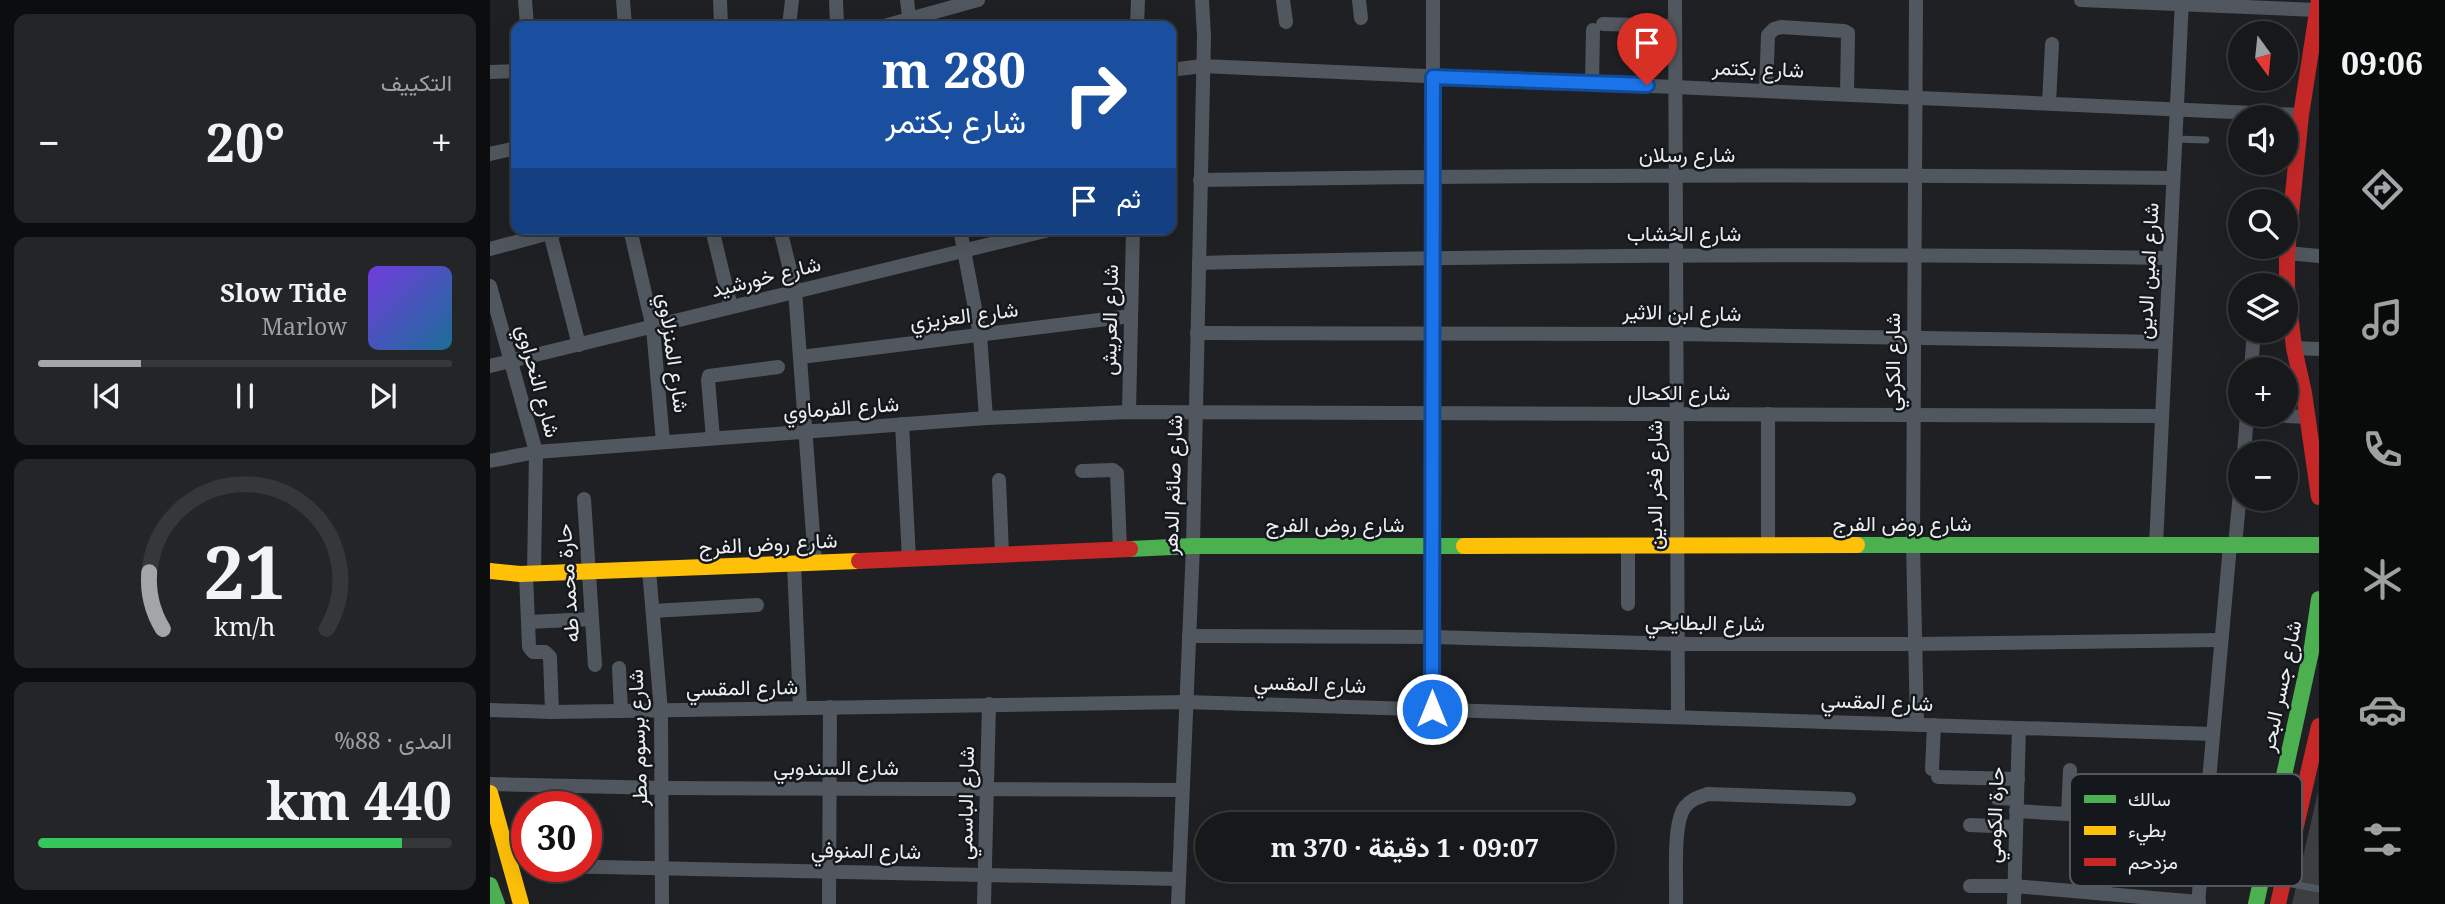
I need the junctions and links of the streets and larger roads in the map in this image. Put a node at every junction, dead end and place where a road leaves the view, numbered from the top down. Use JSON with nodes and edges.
{"nodes":[{"id":1,"x":525,"y":0,"type":"edge"},
{"id":2,"x":623,"y":0,"type":"edge"},
{"id":3,"x":720,"y":0,"type":"edge"},
{"id":4,"x":792,"y":0,"type":"edge"},
{"id":5,"x":836,"y":0,"type":"edge"},
{"id":6,"x":907,"y":0,"type":"edge"},
{"id":7,"x":978,"y":0,"type":"edge"},
{"id":8,"x":1138,"y":0,"type":"edge"},
{"id":9,"x":1202,"y":0,"type":"edge"},
{"id":10,"x":1283,"y":0,"type":"edge"},
{"id":11,"x":1359,"y":0,"type":"edge"},
{"id":12,"x":1433,"y":0,"type":"edge"},
{"id":13,"x":1675,"y":0,"type":"edge"},
{"id":14,"x":1916,"y":0,"type":"edge"},
{"id":15,"x":2081,"y":0,"type":"edge"},
{"id":16,"x":2182,"y":2,"type":"edge"},
{"id":17,"x":2318,"y":5,"type":"edge"},
{"id":18,"x":1361,"y":18,"type":"dead end"},
{"id":19,"x":527,"y":21,"type":"edge"},
{"id":20,"x":625,"y":21,"type":"edge"},
{"id":21,"x":721,"y":21,"type":"edge"},
{"id":22,"x":790,"y":21,"type":"edge"},
{"id":23,"x":837,"y":21,"type":"edge"},
{"id":24,"x":909,"y":21,"type":"edge"},
{"id":25,"x":912,"y":21,"type":"edge"},
{"id":26,"x":1137,"y":21,"type":"edge"},
{"id":27,"x":1286,"y":22,"type":"dead end"},
{"id":28,"x":1675,"y":26,"type":"junction"},
{"id":29,"x":2052,"y":44,"type":"dead end"},
{"id":30,"x":2314,"y":56,"type":"edge"},
{"id":31,"x":1202,"y":66,"type":"junction"},
{"id":32,"x":1176,"y":69,"type":"edge"},
{"id":33,"x":511,"y":71,"type":"edge"},
{"id":34,"x":490,"y":72,"type":"edge"},
{"id":35,"x":1433,"y":77,"type":"junction"},
{"id":36,"x":1592,"y":83,"type":"junction"},
{"id":37,"x":1675,"y":86,"type":"junction"},
{"id":38,"x":1766,"y":90,"type":"junction"},
{"id":39,"x":1847,"y":93,"type":"junction"},
{"id":40,"x":1915,"y":96,"type":"junction"},
{"id":41,"x":2049,"y":103,"type":"junction"},
{"id":42,"x":2176,"y":110,"type":"junction"},
{"id":43,"x":2301,"y":115,"type":"junction"},
{"id":44,"x":511,"y":149,"type":"edge"},
{"id":45,"x":490,"y":154,"type":"edge"},
{"id":46,"x":1915,"y":175,"type":"junction"},
{"id":47,"x":1433,"y":176,"type":"junction"},
{"id":48,"x":1675,"y":177,"type":"junction"},
{"id":49,"x":2173,"y":178,"type":"junction"},
{"id":50,"x":1200,"y":180,"type":"junction"},
{"id":51,"x":2293,"y":189,"type":"edge"},
{"id":52,"x":536,"y":235,"type":"edge"},
{"id":53,"x":550,"y":235,"type":"edge"},
{"id":54,"x":631,"y":235,"type":"edge"},
{"id":55,"x":713,"y":235,"type":"edge"},
{"id":56,"x":781,"y":235,"type":"edge"},
{"id":57,"x":961,"y":235,"type":"edge"},
{"id":58,"x":1028,"y":235,"type":"edge"},
{"id":59,"x":1133,"y":235,"type":"edge"},
{"id":60,"x":490,"y":249,"type":"edge"},
{"id":61,"x":965,"y":250,"type":"junction"},
{"id":62,"x":1675,"y":254,"type":"junction"},
{"id":63,"x":1914,"y":254,"type":"junction"},
{"id":64,"x":2298,"y":254,"type":"edge"},
{"id":65,"x":2319,"y":256,"type":"edge"},
{"id":66,"x":1433,"y":257,"type":"junction"},
{"id":67,"x":2169,"y":258,"type":"junction"},
{"id":68,"x":1199,"y":263,"type":"junction"},
{"id":69,"x":490,"y":286,"type":"edge"},
{"id":70,"x":795,"y":290,"type":"junction"},
{"id":71,"x":731,"y":307,"type":"junction"},
{"id":72,"x":1131,"y":316,"type":"junction"},
{"id":73,"x":653,"y":328,"type":"junction"},
{"id":74,"x":1433,"y":332,"type":"junction"},
{"id":75,"x":1198,"y":333,"type":"junction"},
{"id":76,"x":1676,"y":334,"type":"junction"},
{"id":77,"x":980,"y":335,"type":"junction"},
{"id":78,"x":1914,"y":337,"type":"junction"},
{"id":79,"x":2165,"y":342,"type":"junction"},
{"id":80,"x":2293,"y":343,"type":"edge"},
{"id":81,"x":579,"y":345,"type":"junction"},
{"id":82,"x":2294,"y":348,"type":"junction"},
{"id":83,"x":2319,"y":349,"type":"edge"},
{"id":84,"x":801,"y":357,"type":"junction"},
{"id":85,"x":510,"y":361,"type":"junction"},
{"id":86,"x":490,"y":366,"type":"edge"},
{"id":87,"x":778,"y":367,"type":"dead end"},
{"id":88,"x":2312,"y":394,"type":"edge"},
{"id":89,"x":1129,"y":412,"type":"junction"},
{"id":90,"x":1196,"y":413,"type":"junction"},
{"id":91,"x":1433,"y":413,"type":"junction"},
{"id":92,"x":1676,"y":414,"type":"junction"},
{"id":93,"x":1768,"y":414,"type":"junction"},
{"id":94,"x":1914,"y":415,"type":"junction"},
{"id":95,"x":2162,"y":416,"type":"junction"},
{"id":96,"x":2298,"y":417,"type":"edge"},
{"id":97,"x":2308,"y":417,"type":"junction"},
{"id":98,"x":986,"y":418,"type":"junction"},
{"id":99,"x":902,"y":424,"type":"junction"},
{"id":100,"x":807,"y":431,"type":"junction"},
{"id":101,"x":2315,"y":437,"type":"edge"},
{"id":102,"x":712,"y":438,"type":"junction"},
{"id":103,"x":663,"y":442,"type":"junction"},
{"id":104,"x":536,"y":452,"type":"junction"},
{"id":105,"x":490,"y":461,"type":"edge"},
{"id":106,"x":1082,"y":471,"type":"dead end"},
{"id":107,"x":999,"y":480,"type":"dead end"},
{"id":108,"x":2319,"y":497,"type":"edge"},
{"id":109,"x":584,"y":499,"type":"dead end"},
{"id":110,"x":2237,"y":511,"type":"edge"},
{"id":111,"x":1913,"y":544,"type":"junction"},
{"id":112,"x":1628,"y":545,"type":"junction"},
{"id":113,"x":1677,"y":545,"type":"junction"},
{"id":114,"x":1768,"y":545,"type":"junction"},
{"id":115,"x":2156,"y":545,"type":"junction"},
{"id":116,"x":2232,"y":545,"type":"junction"},
{"id":117,"x":2319,"y":545,"type":"edge"},
{"id":118,"x":1193,"y":546,"type":"junction"},
{"id":119,"x":1433,"y":546,"type":"junction"},
{"id":120,"x":1120,"y":549,"type":"junction"},
{"id":121,"x":1002,"y":555,"type":"junction"},
{"id":122,"x":909,"y":558,"type":"junction"},
{"id":123,"x":815,"y":562,"type":"junction"},
{"id":124,"x":794,"y":563,"type":"junction"},
{"id":125,"x":649,"y":570,"type":"junction"},
{"id":126,"x":490,"y":571,"type":"edge"},
{"id":127,"x":589,"y":571,"type":"junction"},
{"id":128,"x":527,"y":574,"type":"junction"},
{"id":129,"x":490,"y":579,"type":"edge"},
{"id":130,"x":2319,"y":599,"type":"edge"},
{"id":131,"x":1628,"y":604,"type":"dead end"},
{"id":132,"x":757,"y":605,"type":"dead end"},
{"id":133,"x":653,"y":611,"type":"junction"},
{"id":134,"x":592,"y":620,"type":"junction"},
{"id":135,"x":528,"y":622,"type":"junction"},
{"id":136,"x":1189,"y":636,"type":"junction"},
{"id":137,"x":1433,"y":637,"type":"junction"},
{"id":138,"x":2221,"y":640,"type":"junction"},
{"id":139,"x":1677,"y":644,"type":"junction"},
{"id":140,"x":1915,"y":644,"type":"junction"},
{"id":141,"x":595,"y":665,"type":"dead end"},
{"id":142,"x":620,"y":668,"type":"dead end"},
{"id":143,"x":1186,"y":702,"type":"junction"},
{"id":144,"x":989,"y":704,"type":"junction"},
{"id":145,"x":830,"y":707,"type":"junction"},
{"id":146,"x":800,"y":708,"type":"junction"},
{"id":147,"x":1432,"y":709,"type":"junction"},
{"id":148,"x":490,"y":710,"type":"edge"},
{"id":149,"x":621,"y":711,"type":"junction"},
{"id":150,"x":661,"y":711,"type":"junction"},
{"id":151,"x":552,"y":712,"type":"junction"},
{"id":152,"x":1678,"y":717,"type":"junction"},
{"id":153,"x":1917,"y":724,"type":"junction"},
{"id":154,"x":1934,"y":725,"type":"junction"},
{"id":155,"x":2319,"y":726,"type":"edge"},
{"id":156,"x":2019,"y":728,"type":"junction"},
{"id":157,"x":2213,"y":734,"type":"junction"},
{"id":158,"x":2070,"y":770,"type":"dead end"},
{"id":159,"x":2209,"y":774,"type":"edge"},
{"id":160,"x":2284,"y":774,"type":"edge"},
{"id":161,"x":2018,"y":779,"type":"junction"},
{"id":162,"x":490,"y":784,"type":"edge"},
{"id":163,"x":662,"y":788,"type":"junction"},
{"id":164,"x":830,"y":788,"type":"junction"},
{"id":165,"x":987,"y":789,"type":"junction"},
{"id":166,"x":1182,"y":790,"type":"junction"},
{"id":167,"x":1997,"y":798,"type":"dead end"},
{"id":168,"x":491,"y":799,"type":"edge"},
{"id":169,"x":1849,"y":799,"type":"dead end"},
{"id":170,"x":2302,"y":800,"type":"edge"},
{"id":171,"x":2017,"y":805,"type":"junction"},
{"id":172,"x":2067,"y":814,"type":"junction"},
{"id":173,"x":2070,"y":814,"type":"edge"},
{"id":174,"x":1970,"y":825,"type":"dead end"},
{"id":175,"x":2016,"y":827,"type":"junction"},
{"id":176,"x":511,"y":847,"type":"edge"},
{"id":177,"x":602,"y":867,"type":"edge"},
{"id":178,"x":662,"y":869,"type":"junction"},
{"id":179,"x":830,"y":872,"type":"junction"},
{"id":180,"x":985,"y":875,"type":"junction"},
{"id":181,"x":1179,"y":879,"type":"junction"},
{"id":182,"x":520,"y":882,"type":"edge"},
{"id":183,"x":490,"y":885,"type":"edge"},
{"id":184,"x":1970,"y":886,"type":"dead end"},
{"id":185,"x":2014,"y":886,"type":"junction"},
{"id":186,"x":2104,"y":886,"type":"edge"},
{"id":187,"x":2260,"y":886,"type":"edge"},
{"id":188,"x":2282,"y":886,"type":"edge"},
{"id":189,"x":2104,"y":894,"type":"junction"},
{"id":190,"x":494,"y":903,"type":"edge"},
{"id":191,"x":2198,"y":903,"type":"edge"},
{"id":192,"x":521,"y":904,"type":"edge"},
{"id":193,"x":662,"y":904,"type":"edge"},
{"id":194,"x":829,"y":904,"type":"edge"},
{"id":195,"x":984,"y":904,"type":"edge"},
{"id":196,"x":1178,"y":904,"type":"edge"},
{"id":197,"x":1676,"y":904,"type":"edge"},
{"id":198,"x":2014,"y":904,"type":"edge"},
{"id":199,"x":2256,"y":904,"type":"edge"},
{"id":200,"x":2278,"y":904,"type":"edge"}],
"edges":[{"from":1,"to":19,"type":"street"},
{"from":2,"to":20,"type":"street"},
{"from":3,"to":21,"type":"street"},
{"from":4,"to":22,"type":"street"},
{"from":5,"to":23,"type":"street"},
{"from":6,"to":24,"type":"street"},
{"from":7,"to":25,"type":"street"},
{"from":8,"to":26,"type":"street"},
{"from":9,"to":31,"type":"street","name":"شارع صائم الدهر"},
{"from":10,"to":27,"type":"street"},
{"from":11,"to":18,"type":"street"},
{"from":12,"to":35,"type":"street"},
{"from":13,"to":28,"type":"street","name":"شارع فخر الدين"},
{"from":14,"to":40,"type":"street","name":"شارع الكركي"},
{"from":15,"to":16,"type":"street"},
{"from":16,"to":17,"type":"street"},
{"from":16,"to":42,"type":"street","name":"شارع امين الدين"},
{"from":17,"to":30,"type":"street"},
{"from":28,"to":36,"type":"street"},
{"from":28,"to":37,"type":"street","name":"شارع فخر الدين"},
{"from":29,"to":41,"type":"street"},
{"from":30,"to":43,"type":"street"},
{"from":31,"to":32,"type":"street","name":"شارع بكتمر"},
{"from":31,"to":35,"type":"street","name":"شارع بكتمر"},
{"from":31,"to":50,"type":"street","name":"شارع صائم الدهر"},
{"from":33,"to":34,"type":"street"},
{"from":35,"to":36,"type":"street","name":"شارع بكتمر"},
{"from":35,"to":47,"type":"street"},
{"from":36,"to":37,"type":"street","name":"شارع بكتمر"},
{"from":37,"to":38,"type":"street","name":"شارع بكتمر"},
{"from":37,"to":48,"type":"street","name":"شارع فخر الدين"},
{"from":38,"to":39,"type":"street","name":"شارع بكتمر"},
{"from":38,"to":39,"type":"street"},
{"from":39,"to":40,"type":"street","name":"شارع بكتمر"},
{"from":40,"to":41,"type":"street","name":"شارع بكتمر"},
{"from":40,"to":46,"type":"street","name":"شارع الكركي"},
{"from":41,"to":42,"type":"street","name":"شارع بكتمر"},
{"from":42,"to":43,"type":"street","name":"شارع بكتمر"},
{"from":42,"to":49,"type":"street","name":"شارع امين الدين"},
{"from":43,"to":51,"type":"street"},
{"from":44,"to":45,"type":"street"},
{"from":46,"to":48,"type":"street","name":"شارع رسلان"},
{"from":46,"to":49,"type":"street","name":"شارع رسلان"},
{"from":46,"to":63,"type":"street","name":"شارع الكركي"},
{"from":47,"to":48,"type":"street","name":"شارع رسلان"},
{"from":47,"to":50,"type":"street","name":"شارع رسلان"},
{"from":47,"to":66,"type":"street"},
{"from":48,"to":62,"type":"street","name":"شارع فخر الدين"},
{"from":49,"to":67,"type":"street","name":"شارع امين الدين"},
{"from":50,"to":68,"type":"street","name":"شارع صائم الدهر"},
{"from":52,"to":60,"type":"street"},
{"from":53,"to":81,"type":"street"},
{"from":54,"to":73,"type":"street","name":"شارع المنزلاوي"},
{"from":55,"to":71,"type":"street"},
{"from":56,"to":70,"type":"street"},
{"from":57,"to":61,"type":"street"},
{"from":58,"to":61,"type":"street","name":"شارع خورشيد"},
{"from":59,"to":72,"type":"street","name":"شارع العريش"},
{"from":61,"to":70,"type":"street","name":"شارع خورشيد"},
{"from":61,"to":77,"type":"street"},
{"from":62,"to":63,"type":"street","name":"شارع الخشاب"},
{"from":62,"to":66,"type":"street","name":"شارع الخشاب"},
{"from":62,"to":76,"type":"street","name":"شارع فخر الدين"},
{"from":63,"to":67,"type":"street","name":"شارع الخشاب"},
{"from":63,"to":78,"type":"street","name":"شارع الكركي"},
{"from":64,"to":65,"type":"street"},
{"from":66,"to":68,"type":"street","name":"شارع الخشاب"},
{"from":66,"to":74,"type":"street"},
{"from":67,"to":79,"type":"street","name":"شارع امين الدين"},
{"from":68,"to":75,"type":"street","name":"شارع صائم الدهر"},
{"from":69,"to":85,"type":"street","name":"شارع النحراوي"},
{"from":70,"to":71,"type":"street","name":"شارع خورشيد"},
{"from":70,"to":84,"type":"street"},
{"from":71,"to":73,"type":"street","name":"شارع خورشيد"},
{"from":72,"to":77,"type":"street","name":"شارع العزيزي"},
{"from":72,"to":89,"type":"street","name":"شارع العريش"},
{"from":73,"to":81,"type":"street","name":"شارع خورشيد"},
{"from":73,"to":103,"type":"street","name":"شارع المنزلاوي"},
{"from":74,"to":75,"type":"street","name":"شارع ابن الاثير"},
{"from":74,"to":76,"type":"street","name":"شارع ابن الاثير"},
{"from":74,"to":91,"type":"street"},
{"from":75,"to":90,"type":"street","name":"شارع صائم الدهر"},
{"from":76,"to":78,"type":"street","name":"شارع ابن الاثير"},
{"from":76,"to":92,"type":"street","name":"شارع فخر الدين"},
{"from":77,"to":84,"type":"street","name":"شارع العزيزي"},
{"from":77,"to":98,"type":"street"},
{"from":78,"to":79,"type":"street","name":"شارع ابن الاثير"},
{"from":78,"to":94,"type":"street","name":"شارع الكركي"},
{"from":79,"to":95,"type":"street","name":"شارع امين الدين"},
{"from":80,"to":82,"type":"street"},
{"from":81,"to":85,"type":"street","name":"شارع خورشيد"},
{"from":82,"to":83,"type":"street"},
{"from":82,"to":88,"type":"street"},
{"from":84,"to":100,"type":"street"},
{"from":85,"to":86,"type":"street","name":"شارع خورشيد"},
{"from":85,"to":104,"type":"street","name":"شارع النحراوي"},
{"from":87,"to":102,"type":"street"},
{"from":88,"to":97,"type":"street"},
{"from":89,"to":90,"type":"street","name":"شارع الفرماوي"},
{"from":89,"to":98,"type":"street","name":"شارع الفرماوي"},
{"from":90,"to":91,"type":"street","name":"شارع الكحال"},
{"from":90,"to":118,"type":"street","name":"شارع صائم الدهر"},
{"from":91,"to":92,"type":"street","name":"شارع الكحال"},
{"from":91,"to":119,"type":"street"},
{"from":92,"to":93,"type":"street","name":"شارع الكحال"},
{"from":92,"to":113,"type":"street","name":"شارع فخر الدين"},
{"from":93,"to":94,"type":"street","name":"شارع الكحال"},
{"from":93,"to":114,"type":"street"},
{"from":94,"to":95,"type":"street","name":"شارع الكحال"},
{"from":94,"to":111,"type":"street","name":"شارع الكركي"},
{"from":95,"to":115,"type":"street","name":"شارع امين الدين"},
{"from":96,"to":97,"type":"street"},
{"from":97,"to":101,"type":"street"},
{"from":98,"to":99,"type":"street","name":"شارع الفرماوي"},
{"from":99,"to":100,"type":"street","name":"شارع الفرماوي"},
{"from":99,"to":122,"type":"street"},
{"from":100,"to":102,"type":"street","name":"شارع الفرماوي"},
{"from":100,"to":123,"type":"street"},
{"from":101,"to":108,"type":"street"},
{"from":102,"to":103,"type":"street","name":"شارع الفرماوي"},
{"from":103,"to":104,"type":"street","name":"شارع الفرماوي"},
{"from":104,"to":105,"type":"street","name":"شارع الفرماوي"},
{"from":104,"to":128,"type":"street","name":"شارع النحراوي"},
{"from":106,"to":120,"type":"street"},
{"from":107,"to":121,"type":"street"},
{"from":109,"to":127,"type":"street","name":"حارة محمد طه"},
{"from":110,"to":116,"type":"street"},
{"from":111,"to":114,"type":"street","name":"شارع روض الفرج"},
{"from":111,"to":115,"type":"street","name":"شارع روض الفرج"},
{"from":111,"to":140,"type":"street","name":"شارع الكركي"},
{"from":112,"to":113,"type":"street","name":"شارع روض الفرج"},
{"from":112,"to":119,"type":"street","name":"شارع روض الفرج"},
{"from":112,"to":131,"type":"street"},
{"from":113,"to":114,"type":"street","name":"شارع روض الفرج"},
{"from":113,"to":139,"type":"street","name":"شارع فخر الدين"},
{"from":115,"to":116,"type":"street","name":"شارع روض الفرج"},
{"from":116,"to":117,"type":"street","name":"شارع روض الفرج"},
{"from":116,"to":138,"type":"street"},
{"from":118,"to":119,"type":"street","name":"شارع روض الفرج"},
{"from":118,"to":120,"type":"street","name":"شارع روض الفرج"},
{"from":118,"to":136,"type":"street","name":"شارع صائم الدهر"},
{"from":119,"to":137,"type":"street"},
{"from":120,"to":121,"type":"street","name":"شارع روض الفرج"},
{"from":121,"to":122,"type":"street","name":"شارع روض الفرج"},
{"from":122,"to":123,"type":"street","name":"شارع روض الفرج"},
{"from":123,"to":124,"type":"street","name":"شارع روض الفرج"},
{"from":124,"to":125,"type":"street","name":"شارع روض الفرج"},
{"from":124,"to":146,"type":"street"},
{"from":125,"to":127,"type":"street","name":"شارع روض الفرج"},
{"from":125,"to":133,"type":"street","name":"شارع برسوم مطر"},
{"from":126,"to":128,"type":"street","name":"شارع روض الفرج"},
{"from":127,"to":128,"type":"street","name":"شارع روض الفرج"},
{"from":127,"to":134,"type":"street","name":"حارة محمد طه"},
{"from":128,"to":129,"type":"street","name":"شارع روض الفرج"},
{"from":128,"to":135,"type":"street","name":"شارع النحراوي"},
{"from":130,"to":160,"type":"street","name":"شارع جسر البحر"},
{"from":132,"to":133,"type":"street"},
{"from":133,"to":150,"type":"street","name":"شارع برسوم مطر"},
{"from":134,"to":135,"type":"street"},
{"from":134,"to":141,"type":"street","name":"حارة محمد طه"},
{"from":135,"to":151,"type":"street","name":"شارع النحراوي"},
{"from":136,"to":137,"type":"street","name":"شارع البطايحي"},
{"from":136,"to":143,"type":"street","name":"شارع صائم الدهر"},
{"from":137,"to":139,"type":"street","name":"شارع البطايحي"},
{"from":137,"to":147,"type":"street"},
{"from":138,"to":140,"type":"street","name":"شارع البطايحي"},
{"from":138,"to":157,"type":"street"},
{"from":139,"to":140,"type":"street","name":"شارع البطايحي"},
{"from":139,"to":152,"type":"street","name":"شارع فخر الدين"},
{"from":140,"to":153,"type":"street","name":"شارع الكركي"},
{"from":142,"to":149,"type":"street"},
{"from":143,"to":144,"type":"street","name":"شارع المقسي"},
{"from":143,"to":147,"type":"street","name":"شارع المقسي"},
{"from":143,"to":166,"type":"street","name":"شارع صائم الدهر"},
{"from":144,"to":145,"type":"street","name":"شارع المقسي"},
{"from":144,"to":165,"type":"street","name":"شارع الباسمي"},
{"from":145,"to":146,"type":"street","name":"شارع المقسي"},
{"from":145,"to":164,"type":"street"},
{"from":146,"to":150,"type":"street","name":"شارع المقسي"},
{"from":147,"to":152,"type":"street","name":"شارع المقسي"},
{"from":148,"to":151,"type":"street","name":"شارع المقسي"},
{"from":149,"to":150,"type":"street","name":"شارع المقسي"},
{"from":149,"to":151,"type":"street","name":"شارع المقسي"},
{"from":150,"to":163,"type":"street","name":"شارع برسوم مطر"},
{"from":152,"to":153,"type":"street","name":"شارع المقسي"},
{"from":153,"to":154,"type":"street","name":"شارع المقسي"},
{"from":154,"to":156,"type":"street","name":"شارع المقسي"},
{"from":154,"to":161,"type":"street"},
{"from":155,"to":170,"type":"street"},
{"from":156,"to":157,"type":"street","name":"شارع المقسي"},
{"from":156,"to":161,"type":"street","name":"حارة الكومي"},
{"from":157,"to":159,"type":"street"},
{"from":158,"to":172,"type":"street"},
{"from":161,"to":171,"type":"street","name":"حارة الكومي"},
{"from":162,"to":163,"type":"street","name":"شارع السندوبي"},
{"from":163,"to":164,"type":"street","name":"شارع السندوبي"},
{"from":163,"to":178,"type":"street","name":"شارع برسوم مطر"},
{"from":164,"to":165,"type":"street","name":"شارع السندوبي"},
{"from":164,"to":179,"type":"street"},
{"from":165,"to":166,"type":"street","name":"شارع السندوبي"},
{"from":165,"to":180,"type":"street","name":"شارع الباسمي"},
{"from":166,"to":181,"type":"street","name":"شارع صائم الدهر"},
{"from":167,"to":171,"type":"street"},
{"from":168,"to":176,"type":"street"},
{"from":169,"to":197,"type":"street"},
{"from":171,"to":172,"type":"street"},
{"from":171,"to":175,"type":"street","name":"حارة الكومي"},
{"from":172,"to":173,"type":"street"},
{"from":174,"to":175,"type":"street"},
{"from":175,"to":185,"type":"street","name":"حارة الكومي"},
{"from":177,"to":178,"type":"street","name":"شارع المنوفي"},
{"from":178,"to":179,"type":"street","name":"شارع المنوفي"},
{"from":178,"to":193,"type":"street","name":"شارع برسوم مطر"},
{"from":179,"to":180,"type":"street","name":"شارع المنوفي"},
{"from":179,"to":194,"type":"street"},
{"from":180,"to":181,"type":"street","name":"شارع المنوفي"},
{"from":180,"to":195,"type":"street","name":"شارع الباسمي"},
{"from":181,"to":196,"type":"street","name":"شارع صائم الدهر"},
{"from":182,"to":192,"type":"street"},
{"from":183,"to":190,"type":"street"},
{"from":184,"to":185,"type":"street"},
{"from":185,"to":189,"type":"street"},
{"from":185,"to":198,"type":"street","name":"حارة الكومي"},
{"from":186,"to":189,"type":"street"},
{"from":187,"to":199,"type":"street","name":"شارع جسر البحر"},
{"from":188,"to":200,"type":"street"},
{"from":189,"to":191,"type":"street"}]}
